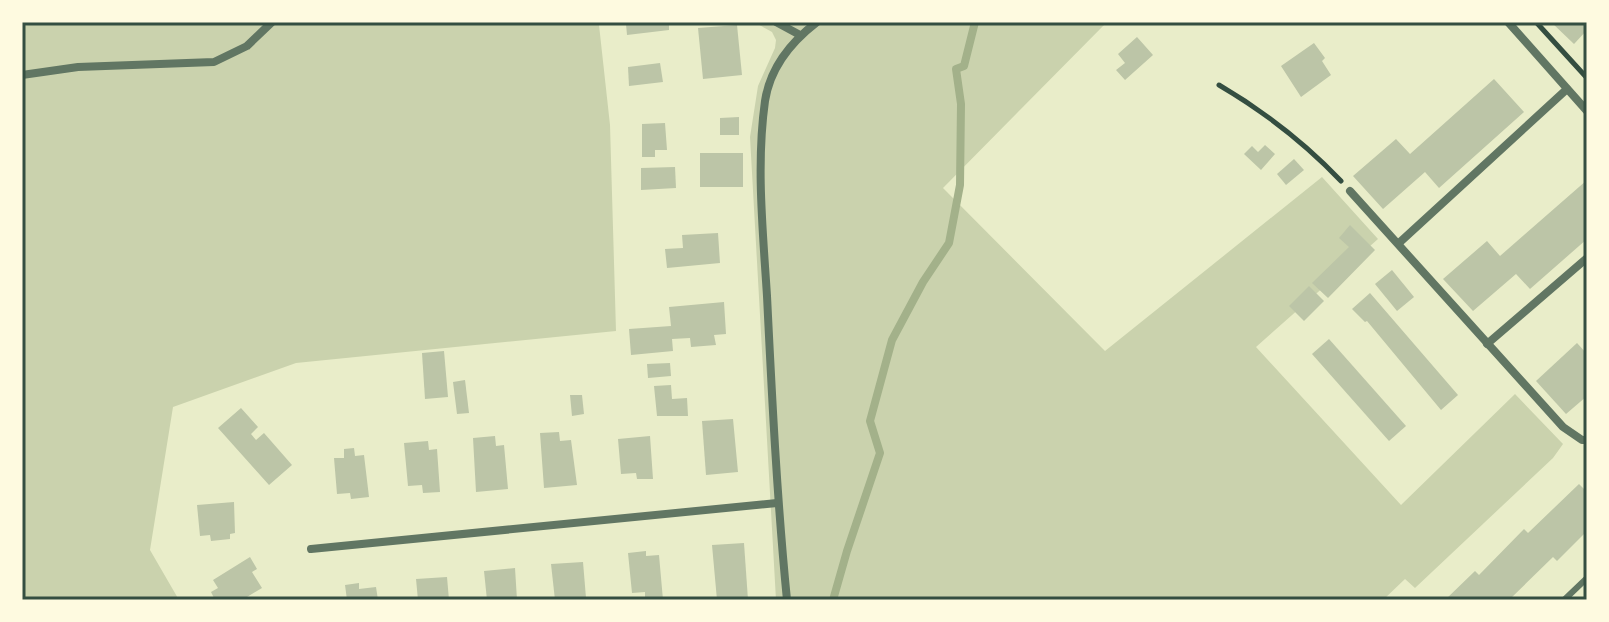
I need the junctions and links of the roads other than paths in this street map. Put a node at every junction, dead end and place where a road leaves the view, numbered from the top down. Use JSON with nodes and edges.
{"nodes":[{"id":1,"x":272,"y":22,"type":"edge"},
{"id":2,"x":776,"y":22,"type":"edge"},
{"id":3,"x":817,"y":22,"type":"edge"},
{"id":4,"x":1508,"y":22,"type":"edge"},
{"id":5,"x":800,"y":35,"type":"junction"},
{"id":6,"x":22,"y":75,"type":"edge"},
{"id":7,"x":1567,"y":89,"type":"junction"},
{"id":8,"x":1587,"y":111,"type":"edge"},
{"id":9,"x":1350,"y":191,"type":"road end"},
{"id":10,"x":1399,"y":243,"type":"junction"},
{"id":11,"x":1587,"y":258,"type":"edge"},
{"id":12,"x":1487,"y":344,"type":"junction"},
{"id":13,"x":1587,"y":440,"type":"edge"},
{"id":14,"x":777,"y":503,"type":"junction"},
{"id":15,"x":311,"y":549,"type":"dead end"},
{"id":16,"x":1587,"y":578,"type":"edge"},
{"id":17,"x":787,"y":600,"type":"edge"},
{"id":18,"x":1564,"y":600,"type":"edge"}],
"edges":[{"from":1,"to":6,"type":"street"},
{"from":2,"to":5,"type":"street"},
{"from":3,"to":5,"type":"street"},
{"from":4,"to":7,"type":"street"},
{"from":5,"to":14,"type":"street"},
{"from":7,"to":8,"type":"street"},
{"from":7,"to":10,"type":"street"},
{"from":9,"to":10,"type":"street"},
{"from":10,"to":12,"type":"street"},
{"from":11,"to":12,"type":"street"},
{"from":12,"to":13,"type":"street"},
{"from":14,"to":15,"type":"street"},
{"from":14,"to":17,"type":"street"},
{"from":16,"to":18,"type":"lane"}]}
